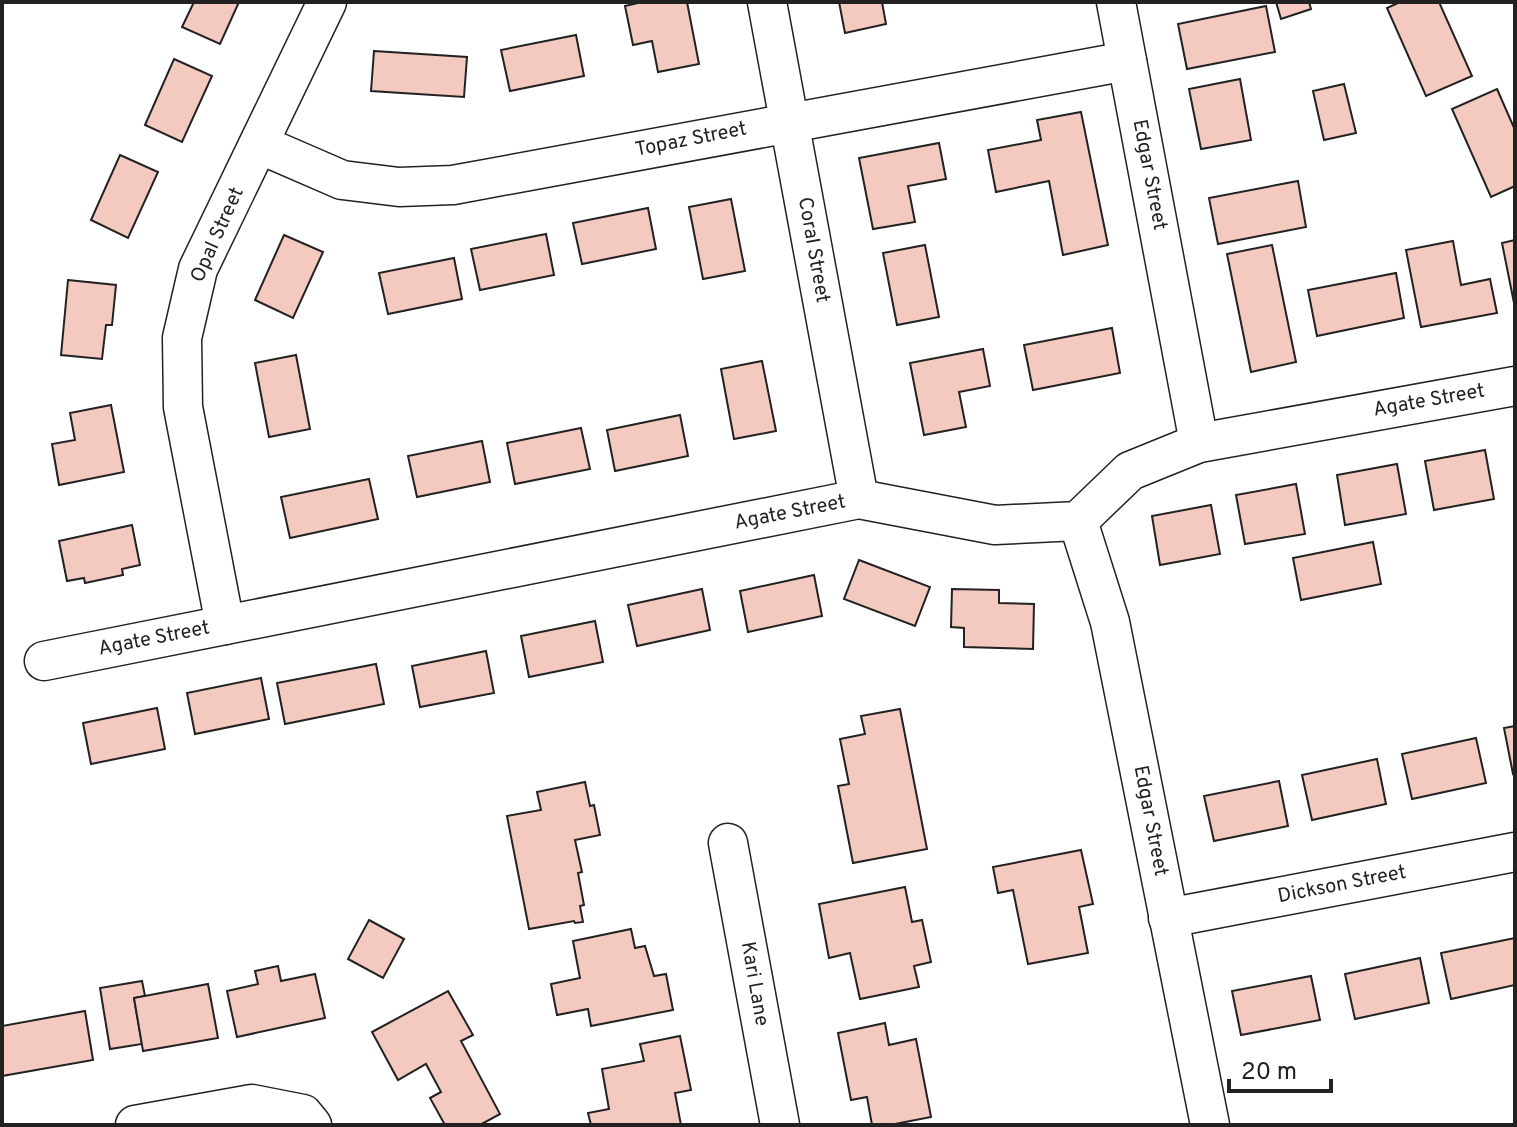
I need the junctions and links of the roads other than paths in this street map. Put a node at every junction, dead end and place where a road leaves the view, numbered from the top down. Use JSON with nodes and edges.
{"nodes":[{"id":1,"x":327,"y":2,"type":"edge"},
{"id":2,"x":767,"y":2,"type":"edge"},
{"id":3,"x":1116,"y":2,"type":"edge"},
{"id":4,"x":1127,"y":61,"type":"junction"},
{"id":5,"x":789,"y":121,"type":"junction"},
{"id":6,"x":259,"y":144,"type":"junction"},
{"id":7,"x":1515,"y":386,"type":"edge"},
{"id":8,"x":1199,"y":443,"type":"junction"},
{"id":9,"x":859,"y":499,"type":"junction"},
{"id":10,"x":1078,"y":521,"type":"junction"},
{"id":11,"x":225,"y":625,"type":"junction"},
{"id":12,"x":44,"y":661,"type":"dead end"},
{"id":13,"x":728,"y":843,"type":"dead end"},
{"id":14,"x":1515,"y":852,"type":"edge"},
{"id":15,"x":1168,"y":918,"type":"junction"},
{"id":16,"x":135,"y":1125,"type":"edge"},
{"id":17,"x":312,"y":1125,"type":"edge"},
{"id":18,"x":780,"y":1125,"type":"edge"},
{"id":19,"x":1210,"y":1125,"type":"edge"}],
"edges":[{"from":1,"to":6,"type":"street","name":"Opal Street"},
{"from":2,"to":5,"type":"street","name":"Coral Street"},
{"from":3,"to":4,"type":"street","name":"Edgar Street"},
{"from":4,"to":5,"type":"street","name":"Topaz Street"},
{"from":4,"to":8,"type":"street","name":"Edgar Street"},
{"from":5,"to":6,"type":"street","name":"Topaz Street"},
{"from":5,"to":9,"type":"street","name":"Coral Street"},
{"from":6,"to":11,"type":"street","name":"Opal Street"},
{"from":7,"to":8,"type":"street","name":"Agate Street"},
{"from":8,"to":10,"type":"street","name":"Agate Street"},
{"from":9,"to":10,"type":"street","name":"Agate Street"},
{"from":9,"to":11,"type":"street","name":"Agate Street"},
{"from":10,"to":15,"type":"street","name":"Edgar Street"},
{"from":11,"to":12,"type":"street","name":"Agate Street"},
{"from":13,"to":18,"type":"street","name":"Kari Lane"},
{"from":14,"to":15,"type":"street","name":"Dickson Street"},
{"from":15,"to":19,"type":"street","name":"Edgar Street"},
{"from":16,"to":17,"type":"street"}]}
